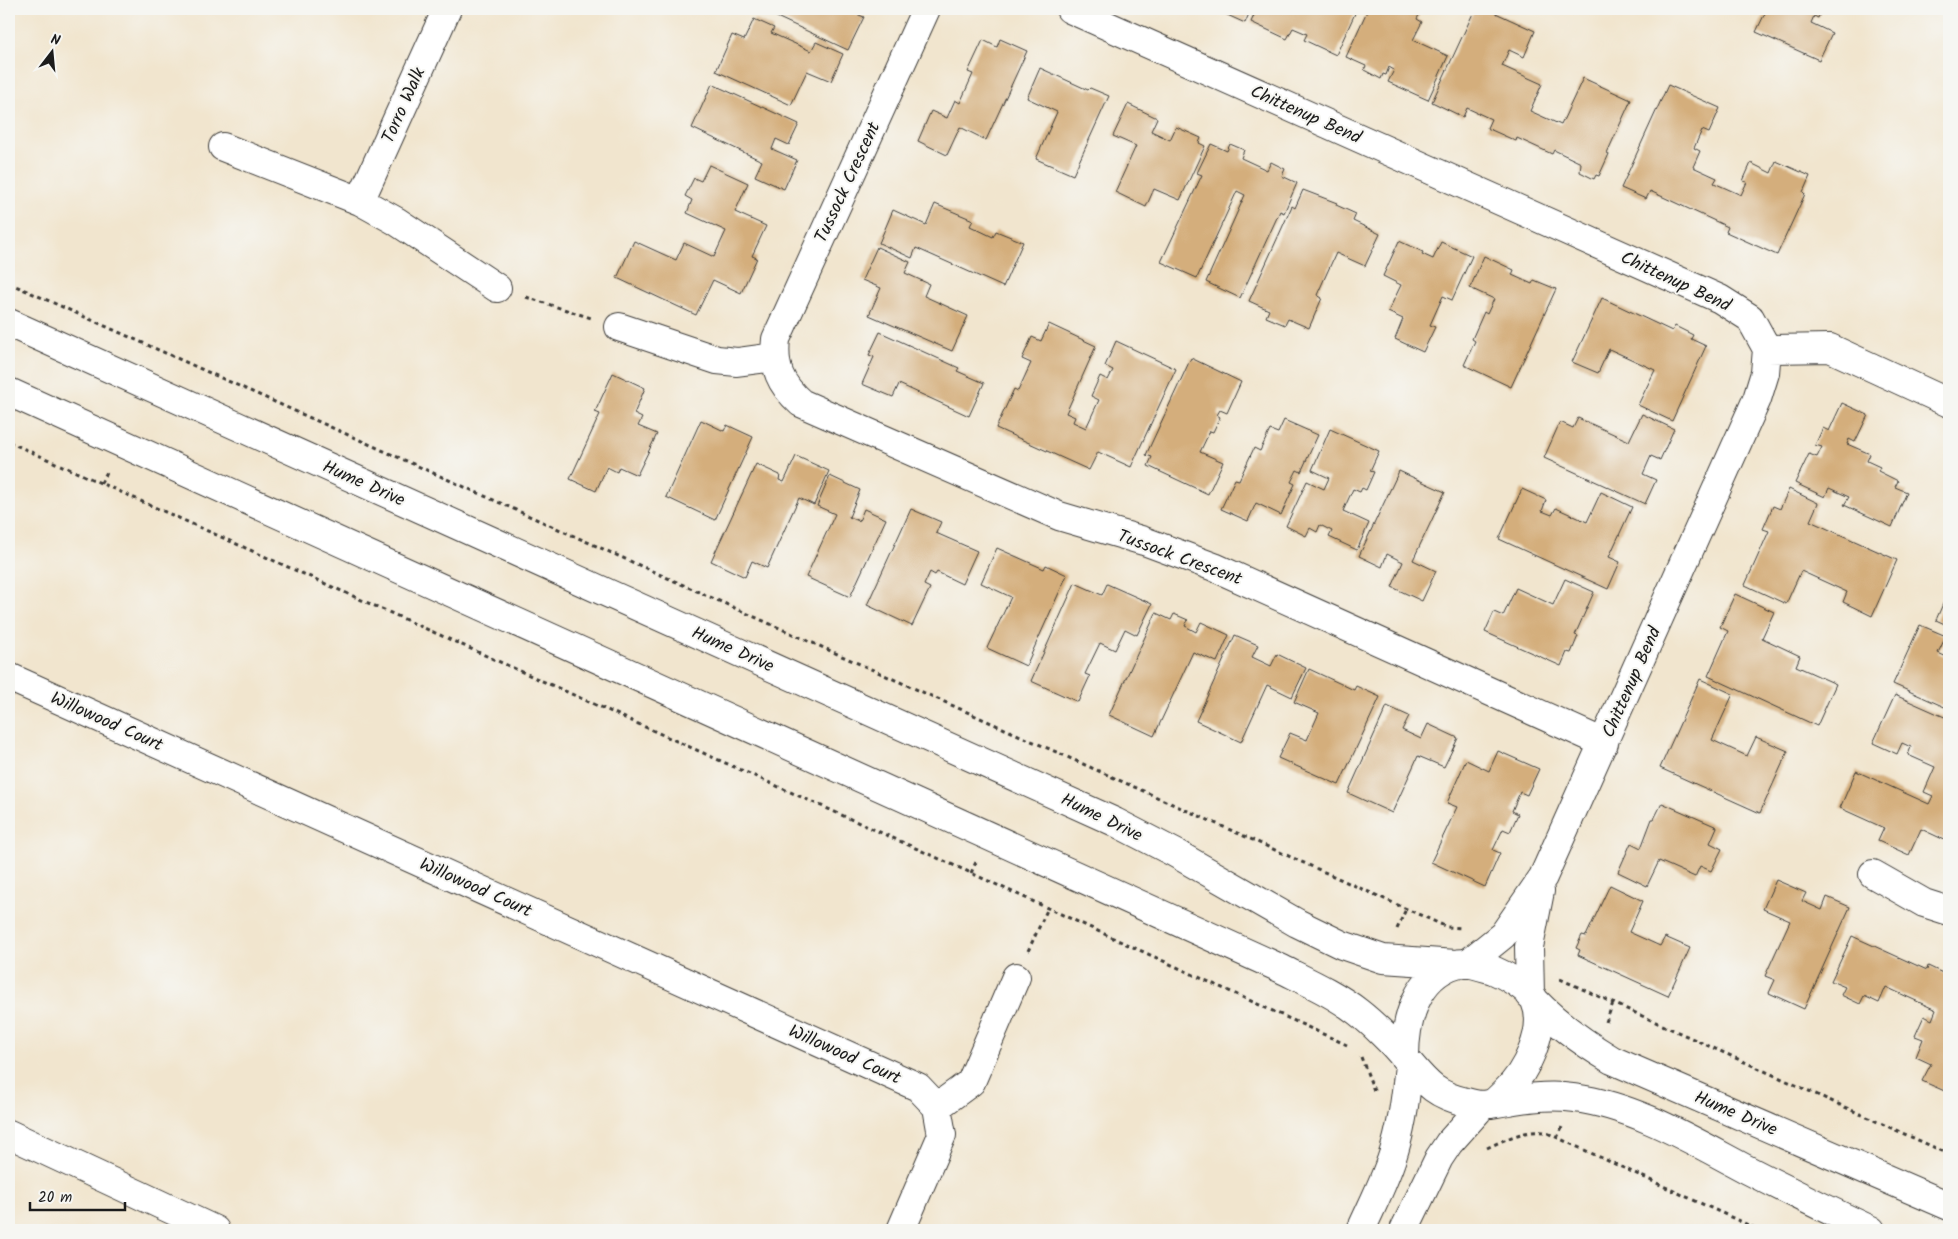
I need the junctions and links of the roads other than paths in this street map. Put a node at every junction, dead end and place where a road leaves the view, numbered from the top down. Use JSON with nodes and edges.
{"nodes":[{"id":1,"x":446,"y":9,"type":"edge"},
{"id":2,"x":926,"y":9,"type":"edge"},
{"id":3,"x":1070,"y":9,"type":"edge"},
{"id":4,"x":223,"y":147,"type":"dead end"},
{"id":5,"x":360,"y":201,"type":"junction"},
{"id":6,"x":497,"y":288,"type":"road end"},
{"id":7,"x":9,"y":323,"type":"edge"},
{"id":8,"x":619,"y":327,"type":"road end"},
{"id":9,"x":1767,"y":349,"type":"junction"},
{"id":10,"x":774,"y":357,"type":"junction"},
{"id":11,"x":9,"y":392,"type":"edge"},
{"id":12,"x":1949,"y":403,"type":"edge"},
{"id":13,"x":9,"y":677,"type":"edge"},
{"id":14,"x":1604,"y":742,"type":"junction"},
{"id":15,"x":1873,"y":874,"type":"dead end"},
{"id":16,"x":1543,"y":877,"type":"junction"},
{"id":17,"x":1949,"y":911,"type":"edge"},
{"id":18,"x":1462,"y":964,"type":"junction"},
{"id":19,"x":1016,"y":976,"type":"road end"},
{"id":20,"x":1532,"y":998,"type":"junction"},
{"id":21,"x":1407,"y":1061,"type":"junction"},
{"id":22,"x":1487,"y":1104,"type":"junction"},
{"id":23,"x":937,"y":1107,"type":"junction"},
{"id":24,"x":9,"y":1134,"type":"edge"},
{"id":25,"x":1949,"y":1206,"type":"edge"},
{"id":26,"x":215,"y":1230,"type":"edge"},
{"id":27,"x":901,"y":1230,"type":"edge"},
{"id":28,"x":1361,"y":1230,"type":"edge"},
{"id":29,"x":1404,"y":1230,"type":"edge"},
{"id":30,"x":1871,"y":1230,"type":"edge"}],
"edges":[{"from":1,"to":5,"type":"street","name":"Torro Walk"},
{"from":2,"to":10,"type":"street","name":"Tussock Crescent"},
{"from":3,"to":9,"type":"street","name":"Chittenup Bend"},
{"from":4,"to":5,"type":"street"},
{"from":5,"to":6,"type":"street"},
{"from":7,"to":18,"type":"street","name":"Hume Drive"},
{"from":8,"to":10,"type":"street"},
{"from":9,"to":12,"type":"street"},
{"from":9,"to":14,"type":"street","name":"Chittenup Bend"},
{"from":10,"to":14,"type":"street","name":"Tussock Crescent"},
{"from":11,"to":21,"type":"street"},
{"from":13,"to":23,"type":"street","name":"Willowood Court"},
{"from":14,"to":16,"type":"street","name":"Chittenup Bend"},
{"from":15,"to":17,"type":"street"},
{"from":16,"to":18,"type":"street","name":"Chittenup Bend"},
{"from":16,"to":20,"type":"street","name":"Chittenup Bend"},
{"from":18,"to":20,"type":"street"},
{"from":18,"to":21,"type":"street"},
{"from":19,"to":23,"type":"street"},
{"from":20,"to":22,"type":"street"},
{"from":20,"to":25,"type":"street","name":"Hume Drive"},
{"from":21,"to":22,"type":"street"},
{"from":21,"to":28,"type":"street"},
{"from":22,"to":29,"type":"street"},
{"from":22,"to":30,"type":"street"},
{"from":23,"to":27,"type":"street"},
{"from":24,"to":26,"type":"street"}]}
